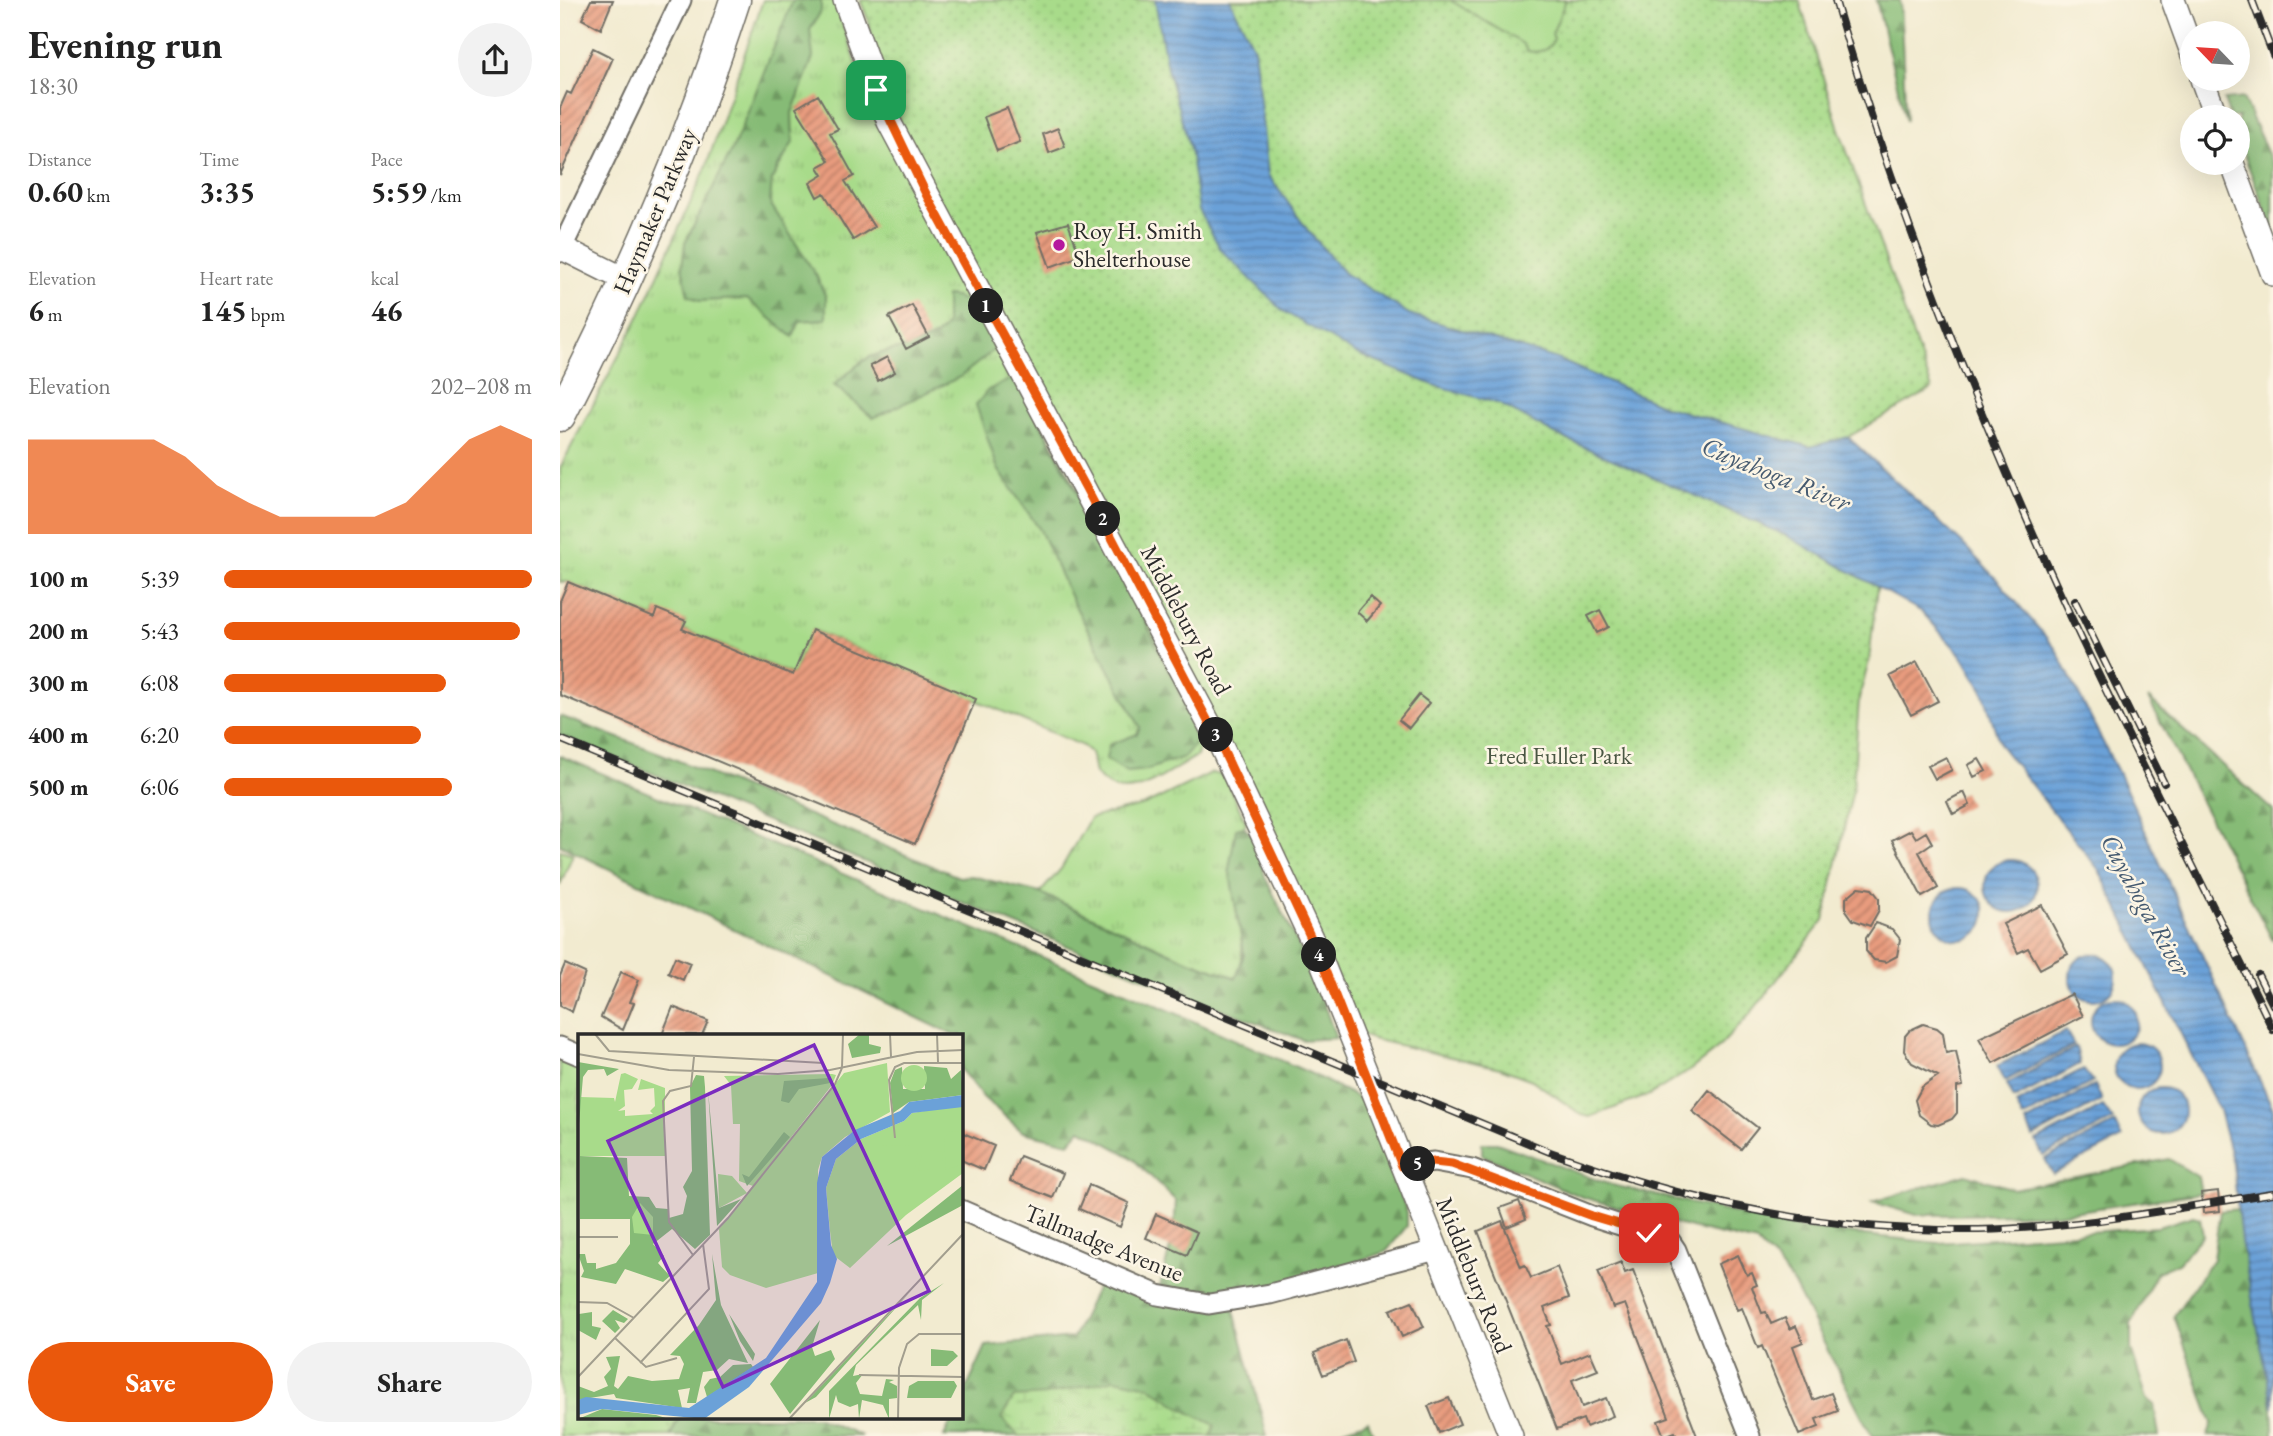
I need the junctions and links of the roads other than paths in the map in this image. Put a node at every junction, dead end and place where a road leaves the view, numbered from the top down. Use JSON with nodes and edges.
{"nodes":[{"id":1,"x":681,"y":0,"type":"edge"},
{"id":2,"x":735,"y":0,"type":"edge"},
{"id":3,"x":845,"y":0,"type":"edge"},
{"id":4,"x":2172,"y":0,"type":"edge"},
{"id":5,"x":2180,"y":21,"type":"edge"},
{"id":6,"x":2236,"y":175,"type":"edge"},
{"id":7,"x":561,"y":250,"type":"edge"},
{"id":8,"x":2273,"y":274,"type":"edge"},
{"id":9,"x":626,"y":280,"type":"junction"},
{"id":10,"x":560,"y":416,"type":"edge"},
{"id":11,"x":560,"y":1047,"type":"edge"},
{"id":12,"x":578,"y":1055,"type":"edge"},
{"id":13,"x":1402,"y":1166,"type":"junction"},
{"id":14,"x":962,"y":1210,"type":"edge"},
{"id":15,"x":1436,"y":1250,"type":"junction"},
{"id":16,"x":1511,"y":1436,"type":"edge"},
{"id":17,"x":1750,"y":1436,"type":"edge"}],
"edges":[{"from":1,"to":7,"type":"street"},
{"from":2,"to":9,"type":"main road","name":"Haymaker Parkway"},
{"from":3,"to":13,"type":"street","name":"Middlebury Road"},
{"from":4,"to":5,"type":"street"},
{"from":6,"to":8,"type":"street"},
{"from":7,"to":9,"type":"street"},
{"from":9,"to":10,"type":"main road","name":"Haymaker Parkway"},
{"from":11,"to":12,"type":"street"},
{"from":13,"to":15,"type":"street","name":"Middlebury Road"},
{"from":13,"to":17,"type":"street"},
{"from":14,"to":15,"type":"street","name":"Tallmadge Avenue"},
{"from":15,"to":16,"type":"street","name":"Middlebury Road"}]}
